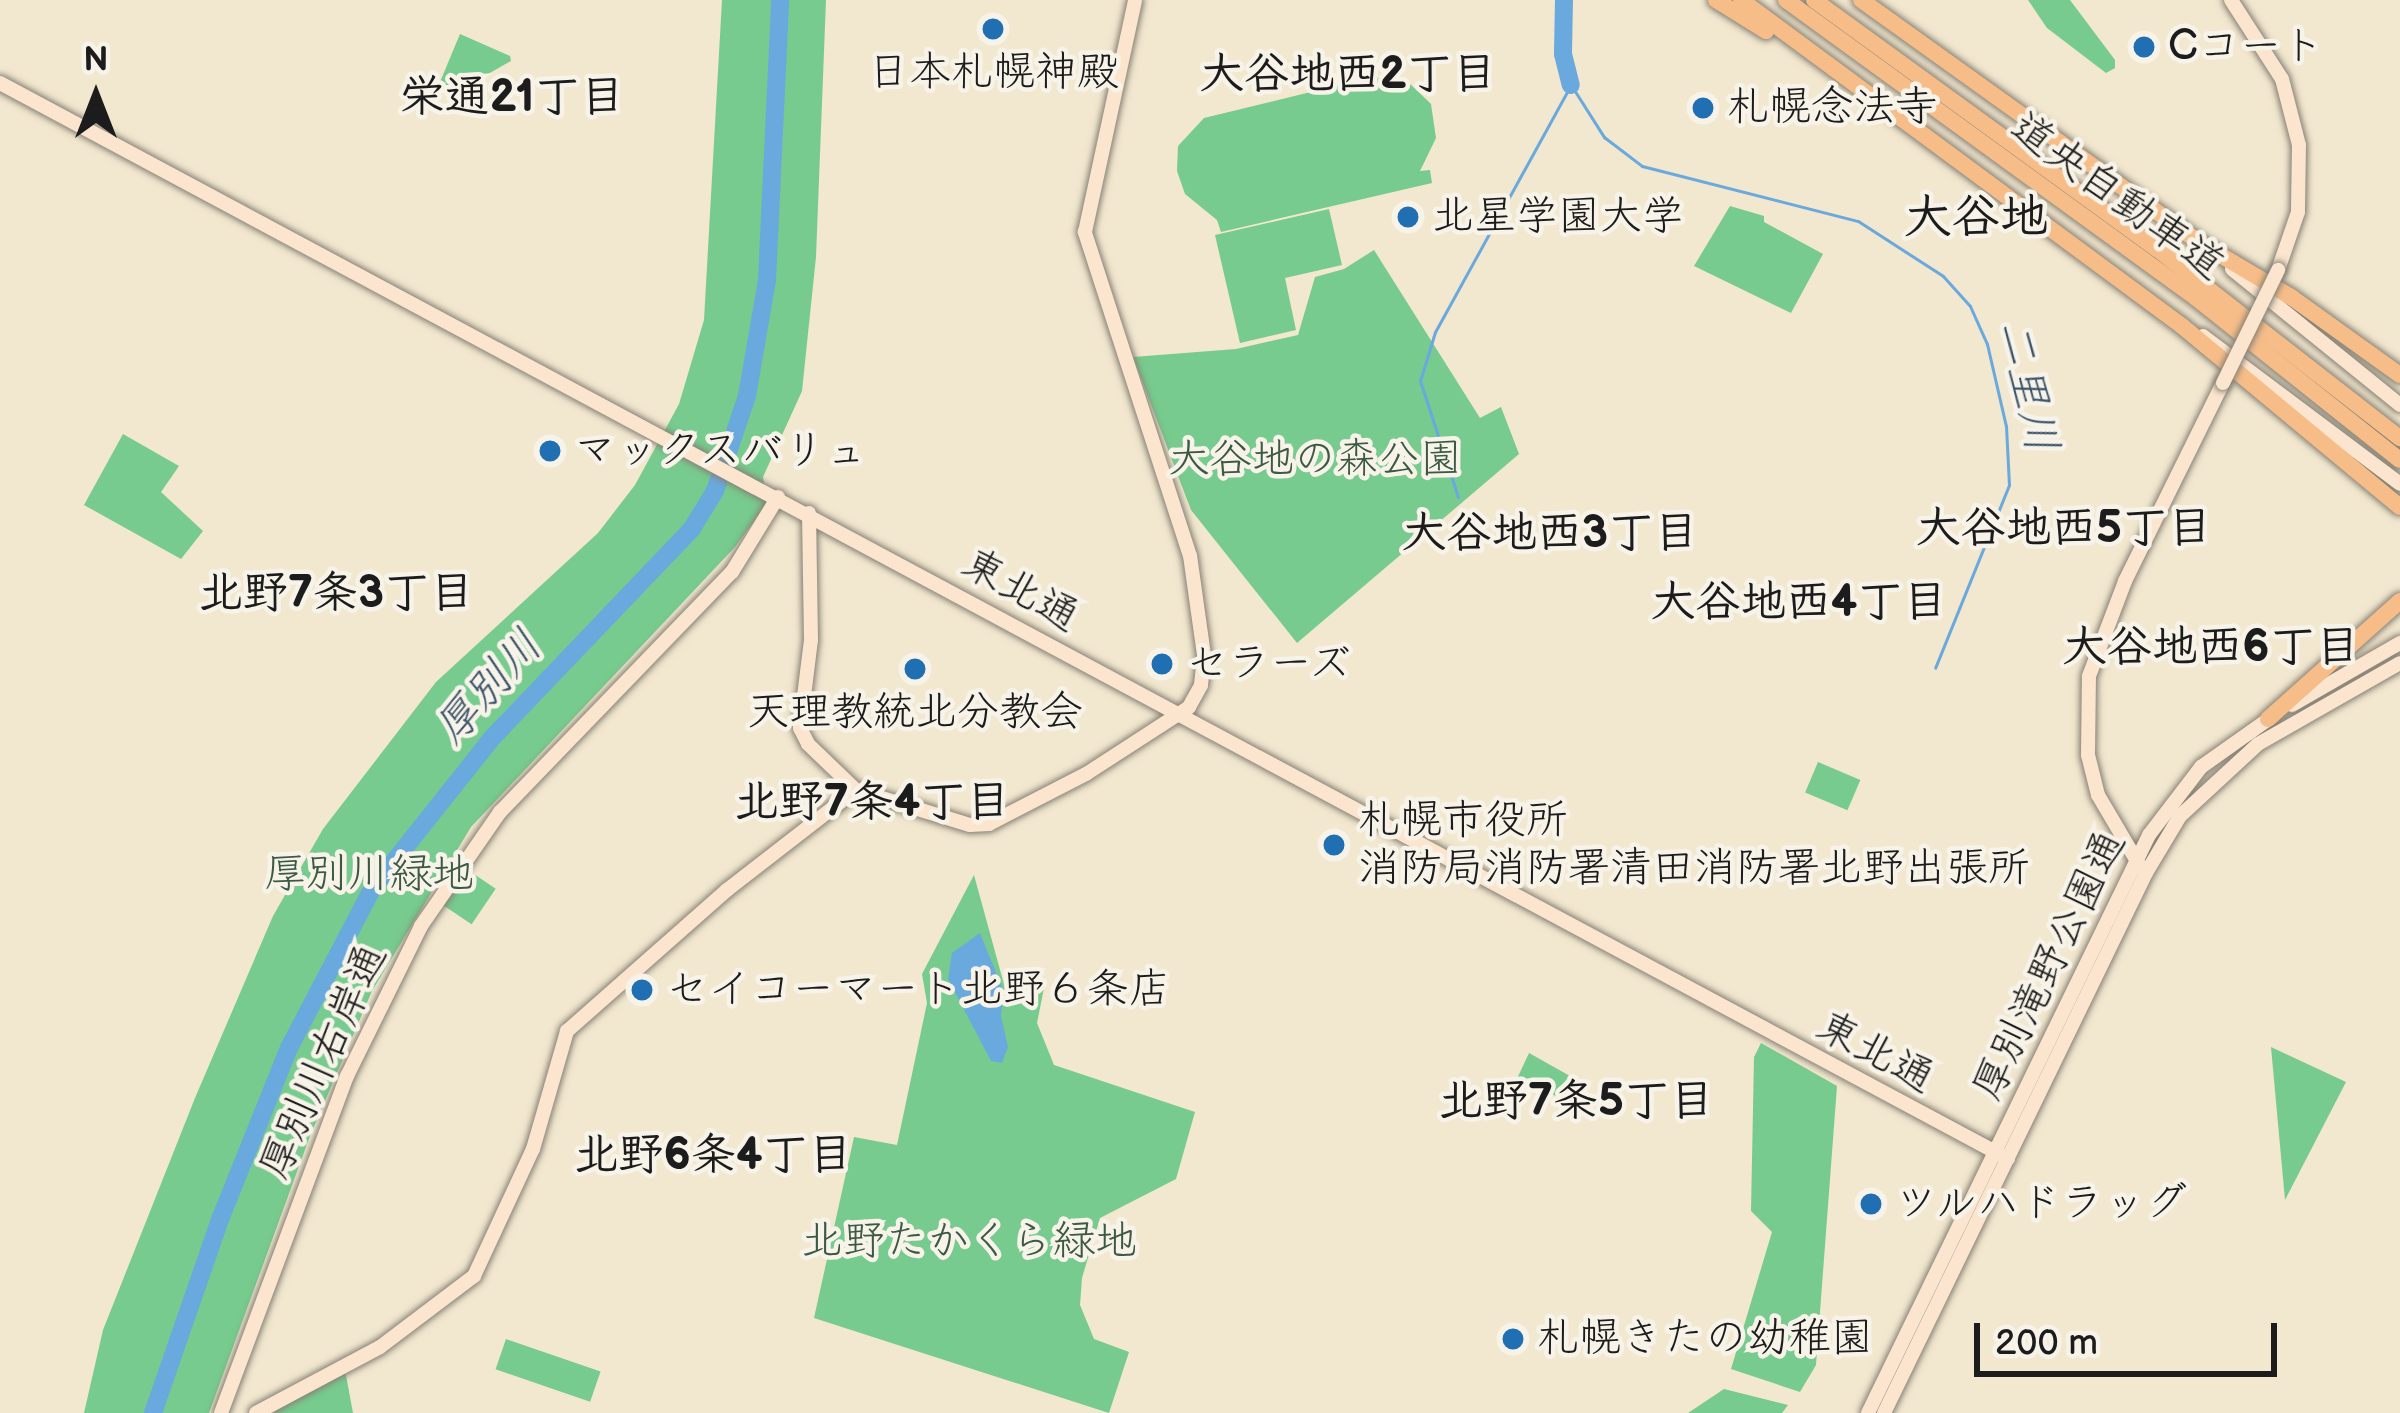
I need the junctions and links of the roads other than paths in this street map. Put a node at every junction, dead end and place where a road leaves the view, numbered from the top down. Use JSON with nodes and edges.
{"nodes":[{"id":1,"x":1135,"y":0,"type":"edge"},
{"id":2,"x":1716,"y":0,"type":"edge"},
{"id":3,"x":1741,"y":0,"type":"edge"},
{"id":4,"x":1786,"y":0,"type":"edge"},
{"id":5,"x":1814,"y":0,"type":"edge"},
{"id":6,"x":1861,"y":0,"type":"edge"},
{"id":7,"x":1874,"y":0,"type":"edge"},
{"id":8,"x":2231,"y":0,"type":"edge"},
{"id":9,"x":1904,"y":28,"type":"junction"},
{"id":10,"x":0,"y":83,"type":"edge"},
{"id":11,"x":1854,"y":86,"type":"junction"},
{"id":12,"x":2200,"y":243,"type":"junction"},
{"id":13,"x":2182,"y":326,"type":"junction"},
{"id":14,"x":2400,"y":375,"type":"edge"},
{"id":15,"x":2400,"y":405,"type":"edge"},
{"id":16,"x":2400,"y":438,"type":"edge"},
{"id":17,"x":2400,"y":460,"type":"edge"},
{"id":18,"x":2356,"y":469,"type":"junction"},
{"id":19,"x":2400,"y":484,"type":"edge"},
{"id":20,"x":778,"y":497,"type":"junction"},
{"id":21,"x":2400,"y":507,"type":"edge"},
{"id":22,"x":809,"y":513,"type":"junction"},
{"id":23,"x":2400,"y":524,"type":"edge"},
{"id":24,"x":2400,"y":601,"type":"edge"},
{"id":25,"x":2400,"y":643,"type":"edge"},
{"id":26,"x":2400,"y":663,"type":"edge"},
{"id":27,"x":1179,"y":715,"type":"junction"},
{"id":28,"x":2268,"y":718,"type":"junction"},
{"id":29,"x":856,"y":790,"type":"junction"},
{"id":30,"x":2141,"y":868,"type":"junction"},
{"id":31,"x":2002,"y":1156,"type":"junction"},
{"id":32,"x":221,"y":1413,"type":"edge"},
{"id":33,"x":256,"y":1413,"type":"edge"},
{"id":34,"x":1868,"y":1413,"type":"edge"},
{"id":35,"x":1884,"y":1413,"type":"edge"}],
"edges":[{"from":1,"to":27,"type":"street"},
{"from":2,"to":11,"type":"highway"},
{"from":3,"to":11,"type":"highway"},
{"from":4,"to":17,"type":"highway","name":"道央自動車道"},
{"from":5,"to":16,"type":"highway","name":"道央自動車道"},
{"from":6,"to":9,"type":"highway"},
{"from":7,"to":9,"type":"highway"},
{"from":8,"to":30,"type":"street","bridge":true},
{"from":9,"to":12,"type":"highway"},
{"from":10,"to":20,"type":"street","name":"東北通"},
{"from":11,"to":13,"type":"highway"},
{"from":12,"to":14,"type":"highway"},
{"from":12,"to":15,"type":"street"},
{"from":13,"to":18,"type":"highway"},
{"from":13,"to":19,"type":"street"},
{"from":18,"to":21,"type":"highway"},
{"from":18,"to":23,"type":"highway"},
{"from":20,"to":22,"type":"street","name":"東北通"},
{"from":20,"to":32,"type":"street","name":"厚別川右岸通"},
{"from":22,"to":27,"type":"street","name":"東北通"},
{"from":22,"to":29,"type":"street"},
{"from":24,"to":28,"type":"highway"},
{"from":25,"to":28,"type":"street","name":"厚別滝野公園通"},
{"from":26,"to":30,"type":"street","name":"厚別滝野公園通"},
{"from":27,"to":29,"type":"street"},
{"from":27,"to":31,"type":"street","name":"東北通"},
{"from":28,"to":30,"type":"street","name":"厚別滝野公園通"},
{"from":29,"to":33,"type":"street"},
{"from":30,"to":31,"type":"street","name":"厚別滝野公園通"},
{"from":31,"to":34,"type":"street","name":"厚別滝野公園通"},
{"from":31,"to":35,"type":"street","name":"厚別滝野公園通"}]}
